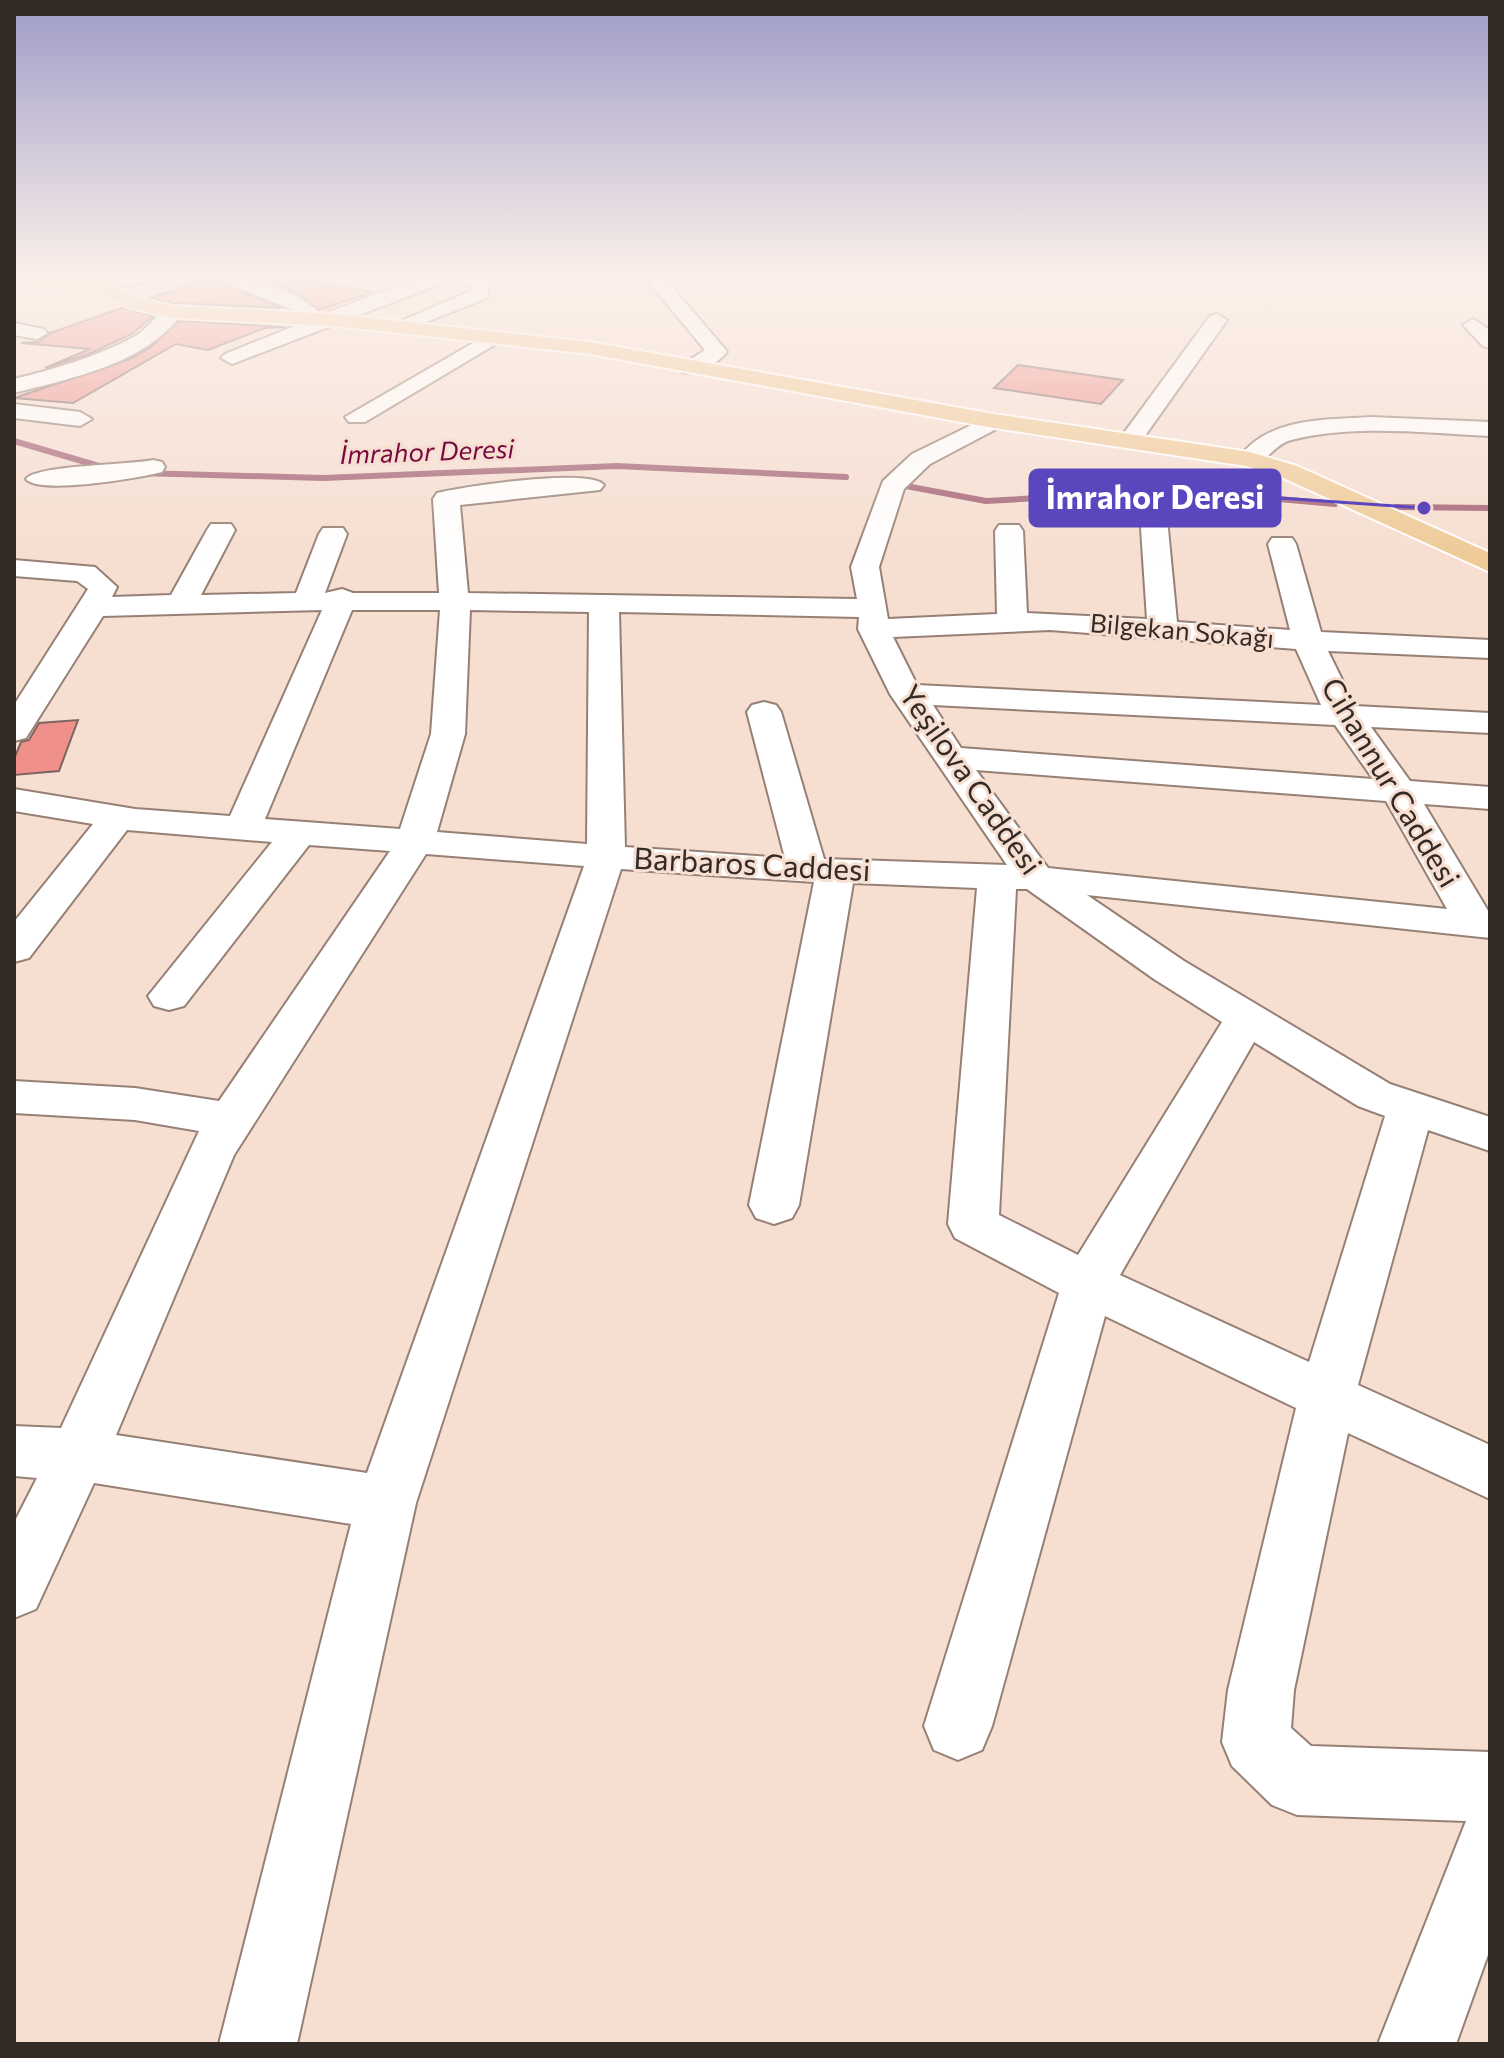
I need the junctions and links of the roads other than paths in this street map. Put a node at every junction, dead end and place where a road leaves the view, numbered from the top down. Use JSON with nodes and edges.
{"nodes":[{"id":1,"x":75,"y":370,"type":"edge"},
{"id":2,"x":437,"y":370,"type":"edge"},
{"id":3,"x":707,"y":370,"type":"edge"},
{"id":4,"x":1181,"y":370,"type":"edge"},
{"id":5,"x":14,"y":386,"type":"edge"},
{"id":6,"x":14,"y":411,"type":"edge"},
{"id":7,"x":357,"y":417,"type":"dead end"},
{"id":8,"x":80,"y":419,"type":"dead end"},
{"id":9,"x":994,"y":421,"type":"junction"},
{"id":10,"x":1490,"y":429,"type":"edge"},
{"id":11,"x":1129,"y":442,"type":"junction"},
{"id":12,"x":1250,"y":459,"type":"junction"},
{"id":13,"x":141,"y":471,"type":"dead end"},
{"id":14,"x":26,"y":476,"type":"edge"},
{"id":15,"x":591,"y":485,"type":"dead end"},
{"id":16,"x":14,"y":495,"type":"edge"},
{"id":17,"x":1152,"y":498,"type":"dead end"},
{"id":18,"x":221,"y":530,"type":"dead end"},
{"id":19,"x":1009,"y":531,"type":"dead end"},
{"id":20,"x":333,"y":534,"type":"dead end"},
{"id":21,"x":1282,"y":544,"type":"dead end"},
{"id":22,"x":1490,"y":564,"type":"edge"},
{"id":23,"x":14,"y":568,"type":"edge"},
{"id":24,"x":342,"y":598,"type":"junction"},
{"id":25,"x":308,"y":599,"type":"junction"},
{"id":26,"x":454,"y":600,"type":"junction"},
{"id":27,"x":604,"y":601,"type":"junction"},
{"id":28,"x":182,"y":603,"type":"junction"},
{"id":29,"x":93,"y":607,"type":"junction"},
{"id":30,"x":874,"y":618,"type":"junction"},
{"id":31,"x":1012,"y":620,"type":"junction"},
{"id":32,"x":1163,"y":630,"type":"junction"},
{"id":33,"x":1308,"y":641,"type":"junction"},
{"id":34,"x":1490,"y":649,"type":"edge"},
{"id":35,"x":906,"y":694,"type":"junction"},
{"id":36,"x":764,"y":712,"type":"dead end"},
{"id":37,"x":1347,"y":718,"type":"junction"},
{"id":38,"x":1490,"y":723,"type":"edge"},
{"id":39,"x":14,"y":731,"type":"edge"},
{"id":40,"x":949,"y":758,"type":"junction"},
{"id":41,"x":1398,"y":792,"type":"junction"},
{"id":42,"x":1490,"y":798,"type":"edge"},
{"id":43,"x":14,"y":800,"type":"edge"},
{"id":44,"x":117,"y":818,"type":"junction"},
{"id":45,"x":243,"y":828,"type":"junction"},
{"id":46,"x":299,"y":833,"type":"junction"},
{"id":47,"x":415,"y":842,"type":"junction"},
{"id":48,"x":606,"y":857,"type":"junction"},
{"id":49,"x":822,"y":870,"type":"junction"},
{"id":50,"x":1016,"y":877,"type":"junction"},
{"id":51,"x":1483,"y":925,"type":"edge"},
{"id":52,"x":14,"y":949,"type":"edge"},
{"id":53,"x":169,"y":996,"type":"dead end"},
{"id":54,"x":1247,"y":1017,"type":"junction"},
{"id":55,"x":14,"y":1097,"type":"edge"},
{"id":56,"x":1411,"y":1107,"type":"junction"},
{"id":57,"x":232,"y":1120,"type":"junction"},
{"id":58,"x":1490,"y":1134,"type":"edge"},
{"id":59,"x":774,"y":1205,"type":"dead end"},
{"id":60,"x":1088,"y":1284,"type":"junction"},
{"id":61,"x":1327,"y":1396,"type":"junction"},
{"id":62,"x":14,"y":1451,"type":"edge"},
{"id":63,"x":78,"y":1455,"type":"junction"},
{"id":64,"x":1490,"y":1473,"type":"edge"},
{"id":65,"x":386,"y":1503,"type":"junction"},
{"id":66,"x":14,"y":1588,"type":"edge"},
{"id":67,"x":958,"y":1726,"type":"dead end"},
{"id":68,"x":1490,"y":1787,"type":"edge"},
{"id":69,"x":1490,"y":1847,"type":"edge"},
{"id":70,"x":258,"y":2044,"type":"edge"},
{"id":71,"x":1417,"y":2044,"type":"edge"}],
"edges":[{"from":1,"to":5,"type":"street"},
{"from":2,"to":7,"type":"street"},
{"from":3,"to":9,"type":"main road"},
{"from":4,"to":11,"type":"street"},
{"from":6,"to":8,"type":"street"},
{"from":9,"to":11,"type":"main road"},
{"from":9,"to":30,"type":"street","name":"Yeşilova Caddesi"},
{"from":10,"to":12,"type":"street"},
{"from":11,"to":12,"type":"main road"},
{"from":12,"to":22,"type":"main road"},
{"from":13,"to":14,"type":"street"},
{"from":14,"to":16,"type":"street"},
{"from":15,"to":26,"type":"street"},
{"from":17,"to":32,"type":"street"},
{"from":18,"to":28,"type":"street"},
{"from":19,"to":31,"type":"street"},
{"from":20,"to":25,"type":"street"},
{"from":21,"to":33,"type":"street","name":"Cihannur Caddesi"},
{"from":23,"to":29,"type":"street"},
{"from":24,"to":25,"type":"street","name":"Bilgekan Sokağı"},
{"from":24,"to":26,"type":"street","name":"Bilgekan Sokağı"},
{"from":24,"to":45,"type":"street"},
{"from":25,"to":28,"type":"street","name":"Bilgekan Sokağı"},
{"from":26,"to":27,"type":"street","name":"Bilgekan Sokağı"},
{"from":26,"to":47,"type":"street"},
{"from":27,"to":30,"type":"street","name":"Bilgekan Sokağı"},
{"from":27,"to":48,"type":"street"},
{"from":28,"to":29,"type":"street","name":"Bilgekan Sokağı"},
{"from":29,"to":39,"type":"street"},
{"from":30,"to":31,"type":"street","name":"Bilgekan Sokağı"},
{"from":30,"to":35,"type":"street","name":"Yeşilova Caddesi"},
{"from":31,"to":32,"type":"street","name":"Bilgekan Sokağı"},
{"from":32,"to":33,"type":"street","name":"Bilgekan Sokağı"},
{"from":33,"to":34,"type":"street","name":"Bilgekan Sokağı"},
{"from":33,"to":37,"type":"street","name":"Cihannur Caddesi"},
{"from":35,"to":37,"type":"street"},
{"from":35,"to":40,"type":"street","name":"Yeşilova Caddesi"},
{"from":36,"to":49,"type":"street"},
{"from":37,"to":38,"type":"street"},
{"from":37,"to":41,"type":"street","name":"Cihannur Caddesi"},
{"from":40,"to":41,"type":"street"},
{"from":40,"to":50,"type":"street","name":"Yeşilova Caddesi"},
{"from":41,"to":42,"type":"street"},
{"from":41,"to":51,"type":"street","name":"Cihannur Caddesi"},
{"from":43,"to":44,"type":"street","name":"Barbaros Caddesi"},
{"from":44,"to":45,"type":"street","name":"Barbaros Caddesi"},
{"from":44,"to":52,"type":"street"},
{"from":45,"to":46,"type":"street","name":"Barbaros Caddesi"},
{"from":46,"to":47,"type":"street","name":"Barbaros Caddesi"},
{"from":46,"to":53,"type":"street"},
{"from":47,"to":48,"type":"street","name":"Barbaros Caddesi"},
{"from":47,"to":57,"type":"street"},
{"from":48,"to":49,"type":"street","name":"Barbaros Caddesi"},
{"from":48,"to":65,"type":"street"},
{"from":49,"to":50,"type":"street","name":"Barbaros Caddesi"},
{"from":49,"to":59,"type":"street"},
{"from":50,"to":51,"type":"street","name":"Barbaros Caddesi"},
{"from":50,"to":54,"type":"street","name":"Yeşilova Caddesi"},
{"from":50,"to":60,"type":"street"},
{"from":54,"to":56,"type":"street","name":"Yeşilova Caddesi"},
{"from":54,"to":60,"type":"street"},
{"from":55,"to":57,"type":"street"},
{"from":56,"to":58,"type":"street","name":"Yeşilova Caddesi"},
{"from":56,"to":61,"type":"street"},
{"from":57,"to":63,"type":"street"},
{"from":60,"to":61,"type":"street"},
{"from":60,"to":67,"type":"street"},
{"from":61,"to":64,"type":"street"},
{"from":61,"to":68,"type":"street"},
{"from":62,"to":63,"type":"street"},
{"from":63,"to":65,"type":"street"},
{"from":63,"to":66,"type":"street"},
{"from":65,"to":70,"type":"street"},
{"from":69,"to":71,"type":"street"}]}
